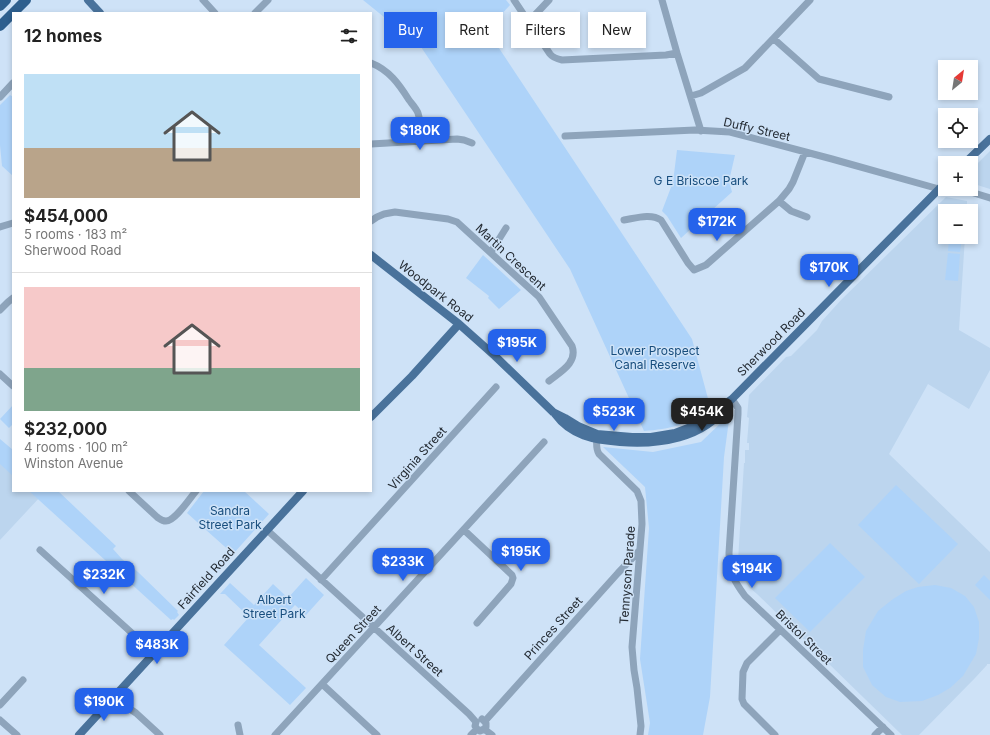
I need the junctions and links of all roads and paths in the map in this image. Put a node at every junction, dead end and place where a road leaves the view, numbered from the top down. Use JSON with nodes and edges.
{"nodes":[{"id":1,"x":6,"y":0,"type":"edge"},
{"id":2,"x":26,"y":0,"type":"edge"},
{"id":3,"x":88,"y":0,"type":"edge"},
{"id":4,"x":203,"y":0,"type":"edge"},
{"id":5,"x":268,"y":0,"type":"edge"},
{"id":6,"x":514,"y":0,"type":"edge"},
{"id":7,"x":549,"y":0,"type":"edge"},
{"id":8,"x":662,"y":0,"type":"edge"},
{"id":9,"x":810,"y":0,"type":"edge"},
{"id":10,"x":0,"y":6,"type":"edge"},
{"id":11,"x":14,"y":12,"type":"edge"},
{"id":12,"x":99,"y":12,"type":"edge"},
{"id":13,"x":215,"y":12,"type":"edge"},
{"id":14,"x":256,"y":12,"type":"edge"},
{"id":15,"x":522,"y":12,"type":"edge"},
{"id":16,"x":538,"y":12,"type":"edge"},
{"id":17,"x":12,"y":14,"type":"edge"},
{"id":18,"x":0,"y":26,"type":"edge"},
{"id":19,"x":774,"y":39,"type":"junction"},
{"id":20,"x":546,"y":48,"type":"edge"},
{"id":21,"x":677,"y":53,"type":"junction"},
{"id":22,"x":372,"y":63,"type":"edge"},
{"id":23,"x":12,"y":84,"type":"edge"},
{"id":24,"x":691,"y":96,"type":"junction"},
{"id":25,"x":0,"y":97,"type":"edge"},
{"id":26,"x":889,"y":97,"type":"dead end"},
{"id":27,"x":701,"y":131,"type":"junction"},
{"id":28,"x":565,"y":136,"type":"dead end"},
{"id":29,"x":990,"y":138,"type":"edge"},
{"id":30,"x":420,"y":142,"type":"junction"},
{"id":31,"x":472,"y":143,"type":"dead end"},
{"id":32,"x":372,"y":144,"type":"edge"},
{"id":33,"x":805,"y":152,"type":"junction"},
{"id":34,"x":972,"y":156,"type":"edge"},
{"id":35,"x":938,"y":184,"type":"edge"},
{"id":36,"x":938,"y":190,"type":"edge"},
{"id":37,"x":978,"y":194,"type":"edge"},
{"id":38,"x":990,"y":198,"type":"edge"},
{"id":39,"x":779,"y":201,"type":"junction"},
{"id":40,"x":807,"y":217,"type":"dead end"},
{"id":41,"x":372,"y":220,"type":"edge"},
{"id":42,"x":624,"y":220,"type":"dead end"},
{"id":43,"x":12,"y":223,"type":"edge"},
{"id":44,"x":0,"y":227,"type":"edge"},
{"id":45,"x":506,"y":228,"type":"dead end"},
{"id":46,"x":491,"y":252,"type":"junction"},
{"id":47,"x":372,"y":256,"type":"edge"},
{"id":48,"x":12,"y":299,"type":"edge"},
{"id":49,"x":0,"y":310,"type":"edge"},
{"id":50,"x":459,"y":324,"type":"junction"},
{"id":51,"x":0,"y":374,"type":"edge"},
{"id":52,"x":549,"y":381,"type":"dead end"},
{"id":53,"x":12,"y":385,"type":"edge"},
{"id":54,"x":496,"y":387,"type":"dead end"},
{"id":55,"x":732,"y":399,"type":"junction"},
{"id":56,"x":372,"y":416,"type":"edge"},
{"id":57,"x":597,"y":437,"type":"junction"},
{"id":58,"x":544,"y":442,"type":"dead end"},
{"id":59,"x":130,"y":492,"type":"edge"},
{"id":60,"x":195,"y":492,"type":"edge"},
{"id":61,"x":302,"y":492,"type":"edge"},
{"id":62,"x":267,"y":530,"type":"junction"},
{"id":63,"x":464,"y":530,"type":"junction"},
{"id":64,"x":40,"y":550,"type":"dead end"},
{"id":65,"x":639,"y":551,"type":"junction"},
{"id":66,"x":321,"y":580,"type":"junction"},
{"id":67,"x":477,"y":623,"type":"dead end"},
{"id":68,"x":374,"y":627,"type":"junction"},
{"id":69,"x":780,"y":630,"type":"junction"},
{"id":70,"x":154,"y":653,"type":"junction"},
{"id":71,"x":24,"y":680,"type":"dead end"},
{"id":72,"x":322,"y":684,"type":"junction"},
{"id":73,"x":115,"y":696,"type":"junction"},
{"id":74,"x":0,"y":705,"type":"edge"},
{"id":75,"x":0,"y":720,"type":"edge"},
{"id":76,"x":238,"y":725,"type":"dead end"},
{"id":77,"x":479,"y":727,"type":"junction"},
{"id":78,"x":883,"y":727,"type":"junction"},
{"id":79,"x":17,"y":735,"type":"edge"},
{"id":80,"x":79,"y":735,"type":"edge"},
{"id":81,"x":160,"y":735,"type":"edge"},
{"id":82,"x":240,"y":735,"type":"edge"},
{"id":83,"x":275,"y":735,"type":"edge"},
{"id":84,"x":377,"y":735,"type":"edge"},
{"id":85,"x":471,"y":735,"type":"edge"},
{"id":86,"x":492,"y":735,"type":"edge"},
{"id":87,"x":640,"y":735,"type":"edge"},
{"id":88,"x":775,"y":735,"type":"edge"},
{"id":89,"x":875,"y":735,"type":"edge"},
{"id":90,"x":891,"y":735,"type":"edge"}],
"edges":[{"from":1,"to":10,"type":"highway"},
{"from":2,"to":11,"type":"highway"},
{"from":3,"to":12,"type":"main road"},
{"from":4,"to":13,"type":"street"},
{"from":5,"to":14,"type":"street"},
{"from":6,"to":15,"type":"street"},
{"from":7,"to":16,"type":"street"},
{"from":8,"to":21,"type":"street"},
{"from":9,"to":19,"type":"street"},
{"from":17,"to":18,"type":"highway"},
{"from":19,"to":24,"type":"street"},
{"from":19,"to":26,"type":"street"},
{"from":20,"to":21,"type":"street"},
{"from":21,"to":24,"type":"street"},
{"from":22,"to":30,"type":"street"},
{"from":23,"to":25,"type":"street"},
{"from":24,"to":27,"type":"street"},
{"from":27,"to":28,"type":"street","name":"Duffy Street"},
{"from":27,"to":33,"type":"street","name":"Duffy Street"},
{"from":29,"to":34,"type":"main road"},
{"from":30,"to":31,"type":"street"},
{"from":30,"to":32,"type":"street"},
{"from":33,"to":35,"type":"street","name":"Duffy Street"},
{"from":33,"to":39,"type":"street"},
{"from":36,"to":55,"type":"main road","name":"Sherwood Road"},
{"from":37,"to":38,"type":"street"},
{"from":39,"to":40,"type":"street"},
{"from":39,"to":42,"type":"street"},
{"from":41,"to":46,"type":"street","name":"Martin Crescent"},
{"from":43,"to":44,"type":"street"},
{"from":45,"to":46,"type":"street"},
{"from":46,"to":52,"type":"street","name":"Martin Crescent"},
{"from":47,"to":50,"type":"main road","name":"Woodpark Road"},
{"from":48,"to":49,"type":"street"},
{"from":50,"to":56,"type":"main road"},
{"from":50,"to":57,"type":"main road","name":"Woodpark Road"},
{"from":51,"to":53,"type":"street"},
{"from":54,"to":66,"type":"street","name":"Virginia Street"},
{"from":55,"to":57,"type":"main road","name":"Sherwood Road"},
{"from":55,"to":69,"type":"street","name":"Bristol Street"},
{"from":57,"to":65,"type":"street","name":"Tennyson Parade"},
{"from":58,"to":63,"type":"street","name":"Queen Street"},
{"from":59,"to":60,"type":"street"},
{"from":61,"to":62,"type":"main road","name":"Fairfield Road"},
{"from":62,"to":66,"type":"street","name":"Albert Street"},
{"from":62,"to":70,"type":"main road","name":"Fairfield Road"},
{"from":63,"to":67,"type":"street"},
{"from":63,"to":68,"type":"street","name":"Queen Street"},
{"from":64,"to":70,"type":"street"},
{"from":65,"to":77,"type":"street","name":"Princes Street"},
{"from":65,"to":87,"type":"street","name":"Tennyson Parade"},
{"from":66,"to":68,"type":"street","name":"Albert Street"},
{"from":68,"to":72,"type":"street","name":"Queen Street"},
{"from":68,"to":77,"type":"street","name":"Albert Street"},
{"from":69,"to":78,"type":"street","name":"Bristol Street"},
{"from":69,"to":88,"type":"street"},
{"from":70,"to":73,"type":"main road","name":"Fairfield Road"},
{"from":71,"to":74,"type":"street"},
{"from":72,"to":83,"type":"street","name":"Queen Street"},
{"from":72,"to":84,"type":"street"},
{"from":73,"to":80,"type":"main road","name":"Fairfield Road"},
{"from":73,"to":81,"type":"street"},
{"from":75,"to":79,"type":"street"},
{"from":76,"to":82,"type":"street"},
{"from":77,"to":85,"type":"street"},
{"from":77,"to":86,"type":"street","name":"Albert Street"},
{"from":78,"to":89,"type":"street"},
{"from":78,"to":90,"type":"street","name":"Bristol Street"}]}
